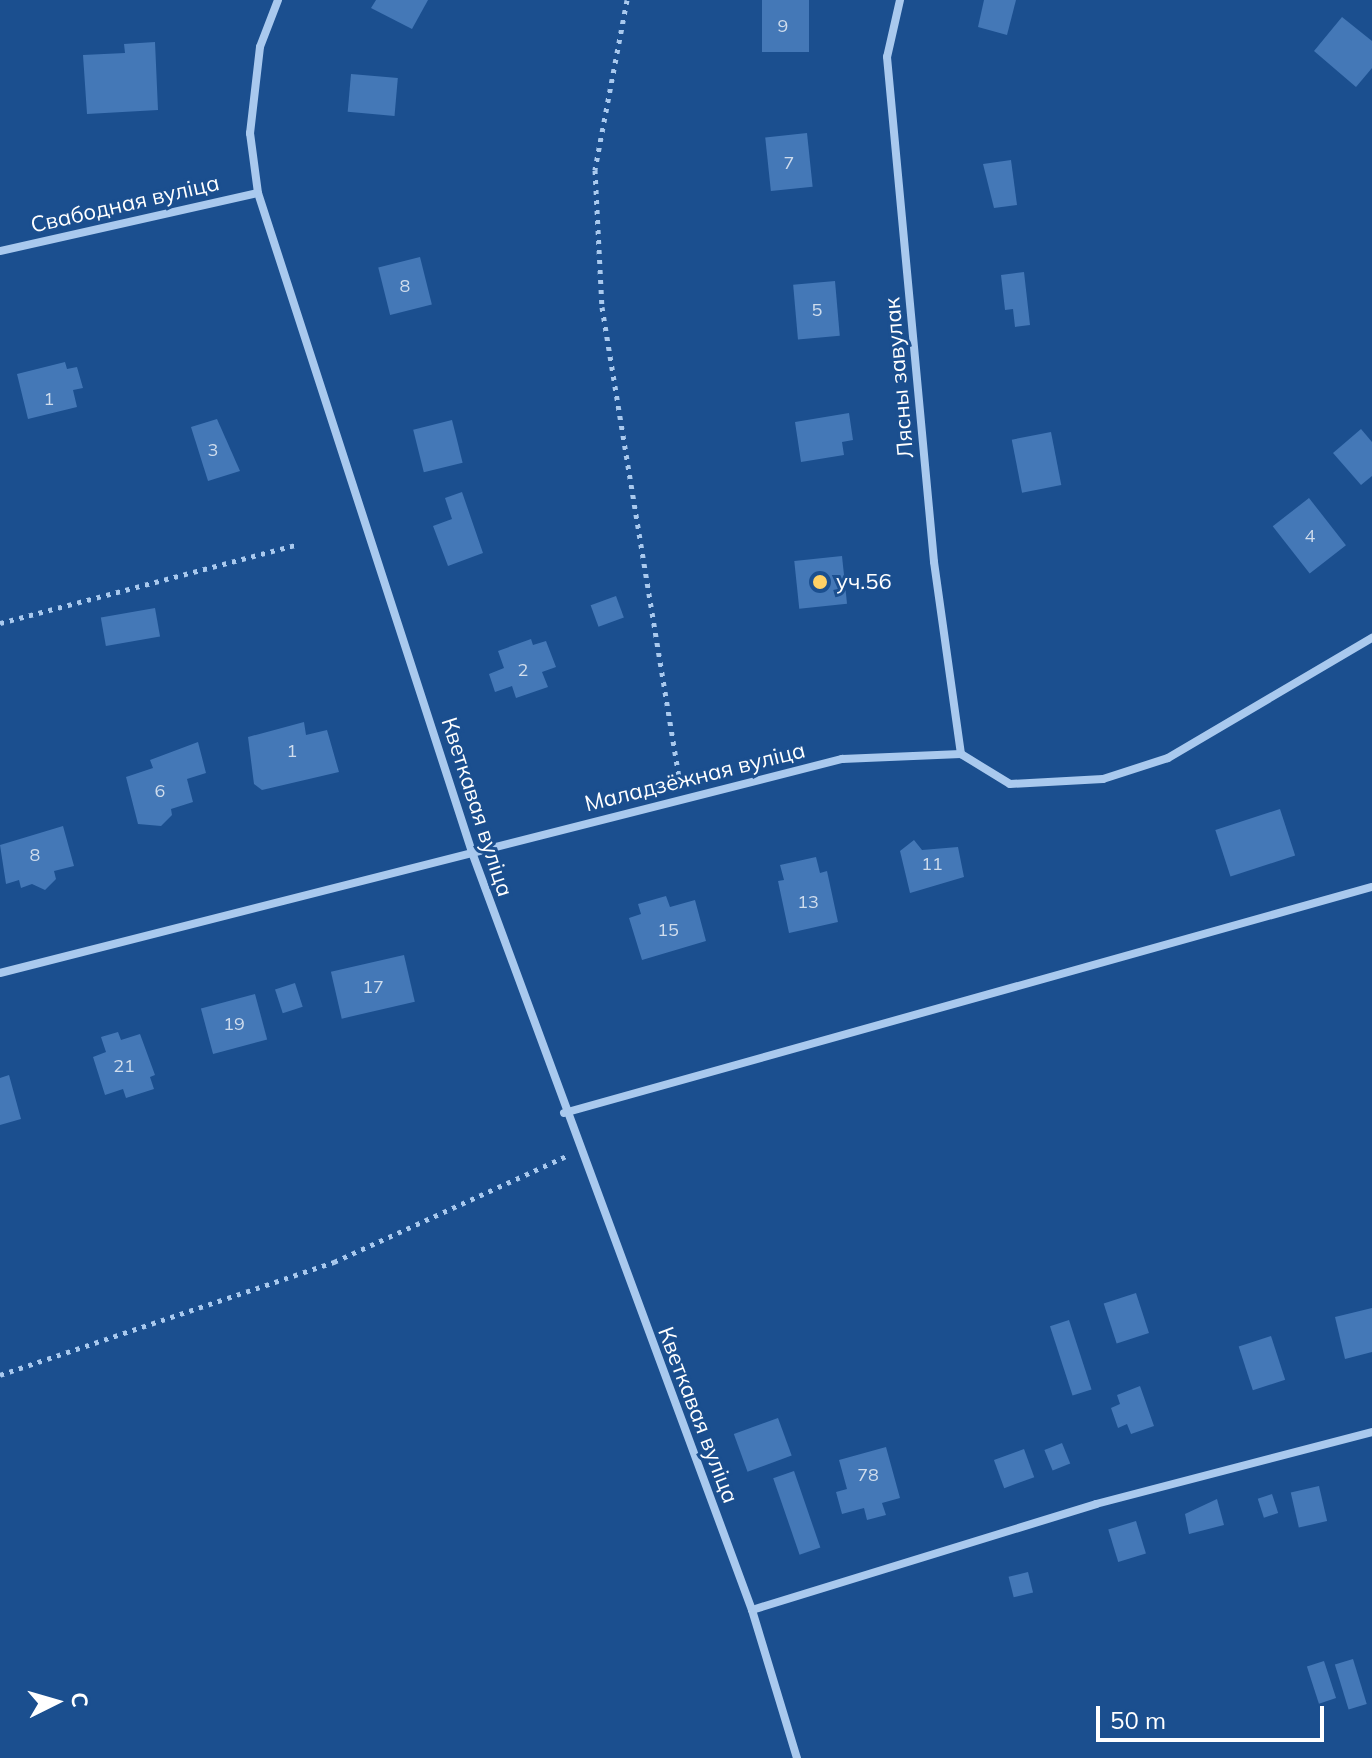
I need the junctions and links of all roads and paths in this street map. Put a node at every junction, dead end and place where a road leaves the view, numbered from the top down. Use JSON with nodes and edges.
{"nodes":[{"id":1,"x":278,"y":0,"type":"edge"},
{"id":2,"x":627,"y":0,"type":"edge"},
{"id":3,"x":900,"y":0,"type":"edge"},
{"id":4,"x":258,"y":193,"type":"junction"},
{"id":5,"x":0,"y":251,"type":"edge"},
{"id":6,"x":296,"y":545,"type":"dead end"},
{"id":7,"x":0,"y":623,"type":"edge"},
{"id":8,"x":1372,"y":638,"type":"edge"},
{"id":9,"x":961,"y":754,"type":"junction"},
{"id":10,"x":683,"y":797,"type":"junction"},
{"id":11,"x":473,"y":855,"type":"junction"},
{"id":12,"x":1372,"y":887,"type":"edge"},
{"id":13,"x":0,"y":973,"type":"edge"},
{"id":14,"x":564,"y":1113,"type":"junction"},
{"id":15,"x":579,"y":1151,"type":"junction"},
{"id":16,"x":0,"y":1375,"type":"edge"},
{"id":17,"x":1372,"y":1432,"type":"edge"},
{"id":18,"x":752,"y":1610,"type":"junction"},
{"id":19,"x":797,"y":1758,"type":"edge"}],
"edges":[{"from":1,"to":4,"type":"street","name":"Кветкавая вуліца"},
{"from":2,"to":10,"type":"path"},
{"from":3,"to":9,"type":"street","name":"Лясны завулак"},
{"from":4,"to":5,"type":"street","name":"Свабодная вуліца"},
{"from":4,"to":11,"type":"street","name":"Кветкавая вуліца"},
{"from":6,"to":7,"type":"path"},
{"from":8,"to":9,"type":"street"},
{"from":9,"to":10,"type":"street","name":"Маладзёжная вуліца"},
{"from":10,"to":11,"type":"street","name":"Маладзёжная вуліца"},
{"from":11,"to":13,"type":"street","name":"Маладзёжная вуліца"},
{"from":11,"to":14,"type":"street","name":"Кветкавая вуліца"},
{"from":12,"to":14,"type":"street"},
{"from":14,"to":15,"type":"street","name":"Кветкавая вуліца"},
{"from":15,"to":16,"type":"path"},
{"from":15,"to":18,"type":"street","name":"Кветкавая вуліца"},
{"from":17,"to":18,"type":"street"},
{"from":18,"to":19,"type":"street","name":"Кветкавая вуліца"}]}
